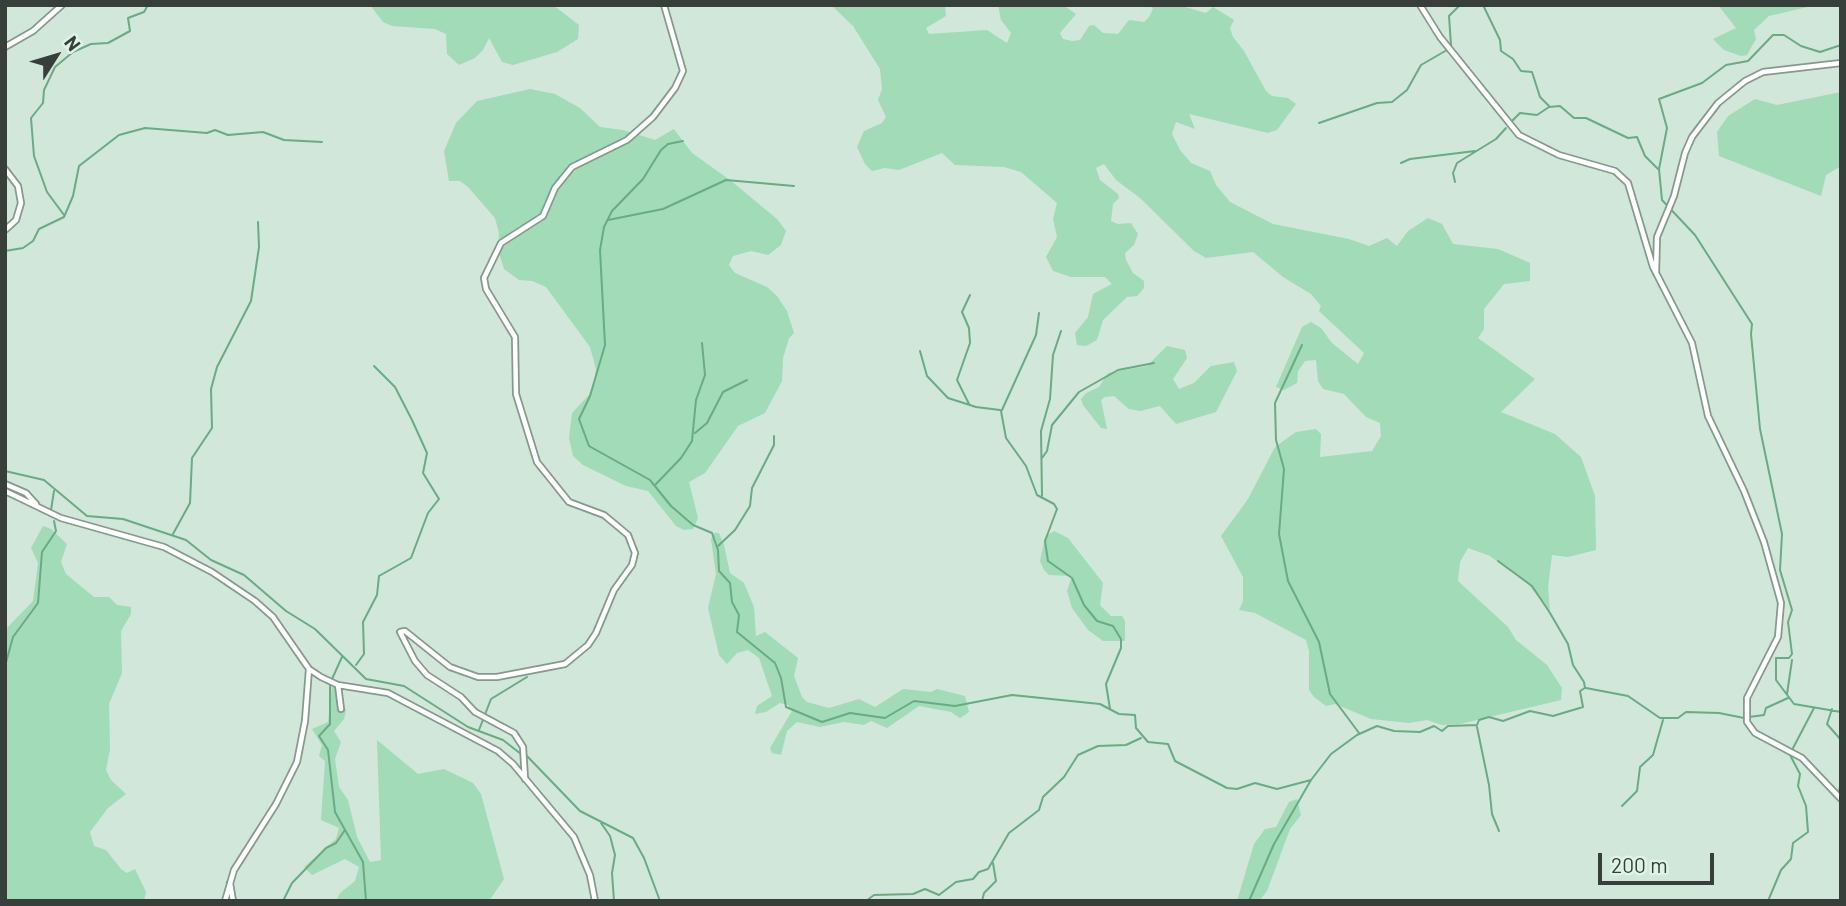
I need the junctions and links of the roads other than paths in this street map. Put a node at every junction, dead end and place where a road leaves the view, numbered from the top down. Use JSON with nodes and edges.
{"nodes":[{"id":1,"x":62,"y":5,"type":"edge"},
{"id":2,"x":664,"y":5,"type":"edge"},
{"id":3,"x":1420,"y":5,"type":"edge"},
{"id":4,"x":5,"y":47,"type":"edge"},
{"id":5,"x":1841,"y":63,"type":"edge"},
{"id":6,"x":5,"y":169,"type":"edge"},
{"id":7,"x":5,"y":230,"type":"edge"},
{"id":8,"x":1656,"y":274,"type":"junction"},
{"id":9,"x":5,"y":484,"type":"edge"},
{"id":10,"x":5,"y":491,"type":"edge"},
{"id":11,"x":37,"y":506,"type":"junction"},
{"id":12,"x":309,"y":669,"type":"junction"},
{"id":13,"x":338,"y":685,"type":"junction"},
{"id":14,"x":341,"y":709,"type":"dead end"},
{"id":15,"x":525,"y":779,"type":"junction"},
{"id":16,"x":1841,"y":799,"type":"edge"},
{"id":17,"x":230,"y":879,"type":"junction"},
{"id":18,"x":225,"y":901,"type":"edge"},
{"id":19,"x":233,"y":901,"type":"edge"},
{"id":20,"x":595,"y":901,"type":"edge"}],
"edges":[{"from":1,"to":4,"type":"street"},
{"from":2,"to":15,"type":"street"},
{"from":3,"to":8,"type":"street"},
{"from":5,"to":8,"type":"street"},
{"from":6,"to":7,"type":"street"},
{"from":8,"to":16,"type":"street"},
{"from":9,"to":11,"type":"street"},
{"from":10,"to":11,"type":"street"},
{"from":11,"to":12,"type":"street"},
{"from":12,"to":13,"type":"street"},
{"from":12,"to":17,"type":"street"},
{"from":13,"to":14,"type":"street"},
{"from":13,"to":15,"type":"street"},
{"from":15,"to":20,"type":"street"},
{"from":17,"to":18,"type":"street"},
{"from":17,"to":19,"type":"street"}]}
